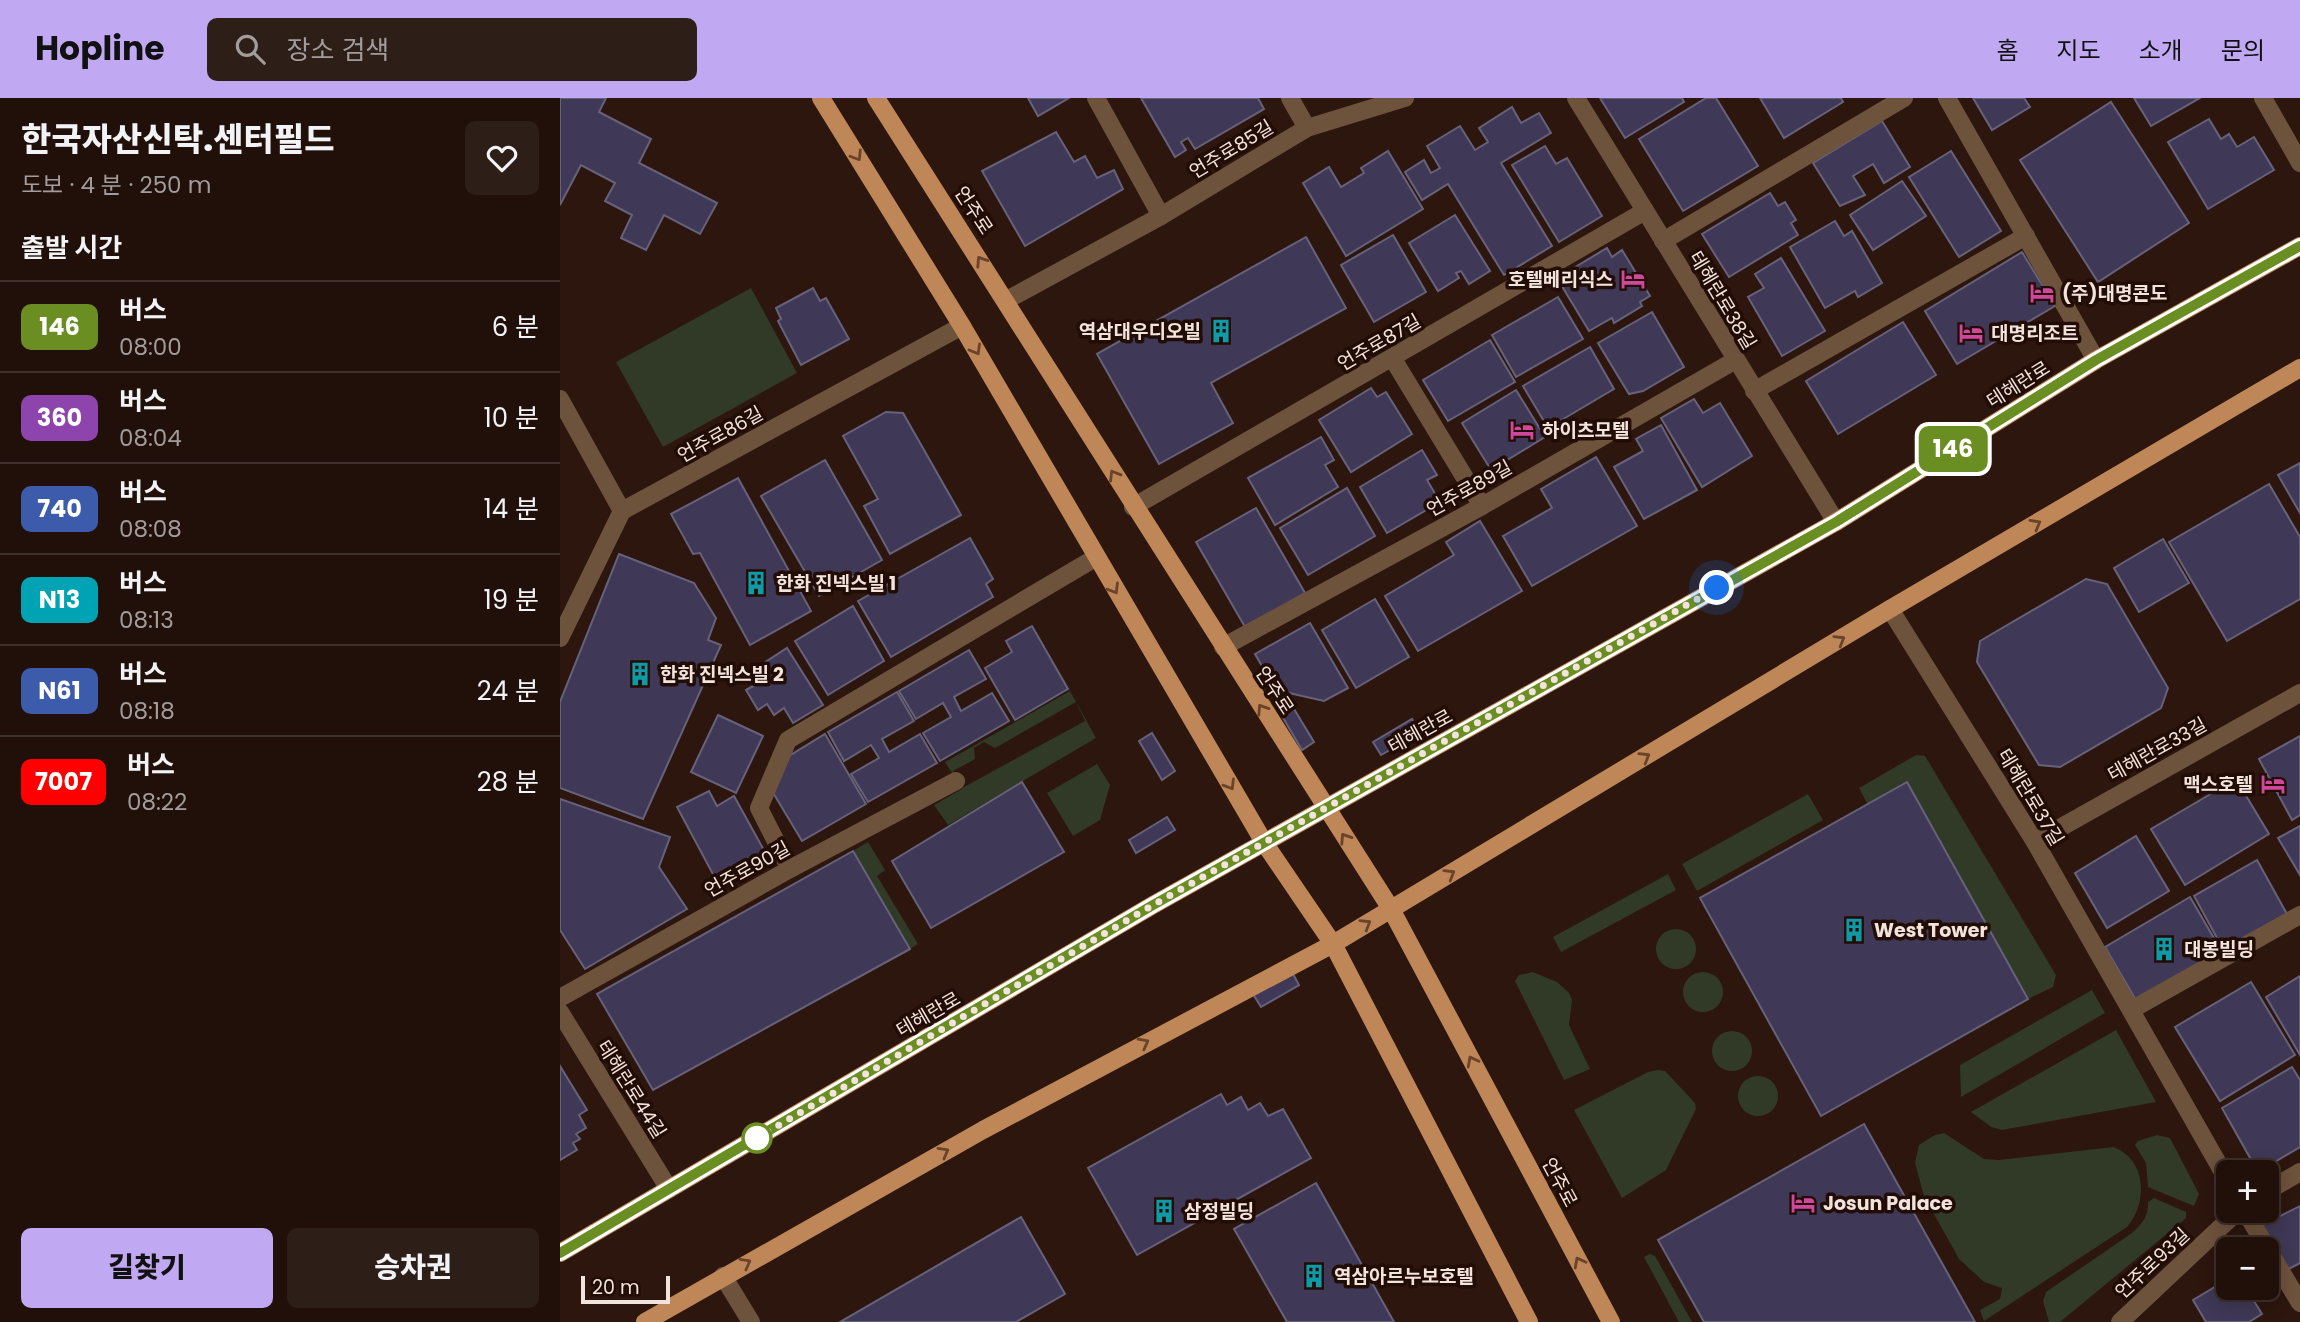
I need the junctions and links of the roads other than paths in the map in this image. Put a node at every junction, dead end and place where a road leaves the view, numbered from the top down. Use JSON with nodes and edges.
{"nodes":[{"id":1,"x":821,"y":98,"type":"edge"},
{"id":2,"x":876,"y":98,"type":"edge"},
{"id":3,"x":1096,"y":98,"type":"edge"},
{"id":4,"x":1290,"y":98,"type":"edge"},
{"id":5,"x":1405,"y":98,"type":"edge"},
{"id":6,"x":1576,"y":98,"type":"edge"},
{"id":7,"x":1903,"y":98,"type":"edge"},
{"id":8,"x":1947,"y":98,"type":"edge"},
{"id":9,"x":2263,"y":98,"type":"edge"},
{"id":10,"x":1307,"y":128,"type":"junction"},
{"id":11,"x":2300,"y":163,"type":"edge"},
{"id":12,"x":1645,"y":211,"type":"junction"},
{"id":13,"x":1161,"y":216,"type":"junction"},
{"id":14,"x":2026,"y":236,"type":"junction"},
{"id":15,"x":1663,"y":241,"type":"junction"},
{"id":16,"x":2300,"y":246,"type":"edge"},
{"id":17,"x":1007,"y":300,"type":"junction"},
{"id":18,"x":962,"y":326,"type":"junction"},
{"id":19,"x":1392,"y":359,"type":"junction"},
{"id":20,"x":2096,"y":360,"type":"junction"},
{"id":21,"x":1734,"y":361,"type":"junction"},
{"id":22,"x":2300,"y":368,"type":"edge"},
{"id":23,"x":1754,"y":391,"type":"junction"},
{"id":24,"x":560,"y":399,"type":"edge"},
{"id":25,"x":1482,"y":506,"type":"junction"},
{"id":26,"x":1133,"y":507,"type":"junction"},
{"id":27,"x":622,"y":511,"type":"junction"},
{"id":28,"x":1836,"y":522,"type":"junction"},
{"id":29,"x":1095,"y":558,"type":"junction"},
{"id":30,"x":1891,"y":609,"type":"junction"},
{"id":31,"x":560,"y":638,"type":"edge"},
{"id":32,"x":1223,"y":647,"type":"junction"},
{"id":33,"x":2300,"y":693,"type":"edge"},
{"id":34,"x":956,"y":781,"type":"dead end"},
{"id":35,"x":1325,"y":808,"type":"junction"},
{"id":36,"x":2035,"y":842,"type":"junction"},
{"id":37,"x":1265,"y":844,"type":"junction"},
{"id":38,"x":790,"y":869,"type":"junction"},
{"id":39,"x":1391,"y":909,"type":"junction"},
{"id":40,"x":2300,"y":915,"type":"edge"},
{"id":41,"x":1334,"y":944,"type":"junction"},
{"id":42,"x":560,"y":998,"type":"edge"},
{"id":43,"x":2131,"y":1010,"type":"junction"},
{"id":44,"x":560,"y":1012,"type":"edge"},
{"id":45,"x":2216,"y":1160,"type":"edge"},
{"id":46,"x":2300,"y":1172,"type":"edge"},
{"id":47,"x":2279,"y":1184,"type":"edge"},
{"id":48,"x":669,"y":1189,"type":"junction"},
{"id":49,"x":2226,"y":1223,"type":"edge"},
{"id":50,"x":2252,"y":1223,"type":"edge"},
{"id":51,"x":560,"y":1253,"type":"edge"},
{"id":52,"x":723,"y":1276,"type":"junction"},
{"id":53,"x":2300,"y":1303,"type":"edge"},
{"id":54,"x":2124,"y":1321,"type":"edge"},
{"id":55,"x":645,"y":1322,"type":"edge"},
{"id":56,"x":751,"y":1322,"type":"edge"},
{"id":57,"x":1530,"y":1322,"type":"edge"},
{"id":58,"x":1611,"y":1322,"type":"edge"}],
"edges":[{"from":1,"to":18,"type":"main road","one_way":true},
{"from":17,"to":2,"type":"main road","name":"언주로","one_way":true},
{"from":3,"to":13,"type":"street"},
{"from":4,"to":10,"type":"street"},
{"from":5,"to":10,"type":"street","name":"언주로85길"},
{"from":6,"to":12,"type":"street","name":"테헤란로38길"},
{"from":7,"to":15,"type":"street"},
{"from":8,"to":14,"type":"street"},
{"from":9,"to":11,"type":"street"},
{"from":10,"to":13,"type":"street","name":"언주로85길"},
{"from":12,"to":15,"type":"street","name":"테헤란로38길"},
{"from":12,"to":19,"type":"street","name":"언주로87길"},
{"from":13,"to":17,"type":"street","name":"언주로85길"},
{"from":14,"to":20,"type":"street"},
{"from":14,"to":23,"type":"street"},
{"from":15,"to":21,"type":"street","name":"테헤란로38길"},
{"from":16,"to":20,"type":"main road","name":"테헤란로"},
{"from":26,"to":17,"type":"main road","name":"언주로","one_way":true},
{"from":18,"to":27,"type":"street","name":"언주로86길"},
{"from":18,"to":29,"type":"main road","one_way":true},
{"from":19,"to":25,"type":"street"},
{"from":19,"to":26,"type":"street","name":"언주로87길"},
{"from":20,"to":28,"type":"main road","name":"테헤란로"},
{"from":21,"to":23,"type":"street","name":"테헤란로38길"},
{"from":21,"to":25,"type":"street","name":"언주로89길"},
{"from":30,"to":22,"type":"main road","one_way":true},
{"from":23,"to":28,"type":"street","name":"테헤란로38길"},
{"from":24,"to":27,"type":"street"},
{"from":25,"to":32,"type":"street","name":"언주로89길"},
{"from":26,"to":32,"type":"main road","name":"언주로"},
{"from":27,"to":31,"type":"street"},
{"from":28,"to":35,"type":"main road","name":"테헤란로"},
{"from":29,"to":37,"type":"main road","one_way":true},
{"from":29,"to":38,"type":"street"},
{"from":30,"to":36,"type":"street","name":"테헤란로37길"},
{"from":39,"to":30,"type":"main road","one_way":true},
{"from":35,"to":32,"type":"main road","name":"언주로","one_way":true},
{"from":33,"to":36,"type":"street","name":"테헤란로33길"},
{"from":34,"to":38,"type":"street","name":"언주로90길"},
{"from":35,"to":37,"type":"main road","name":"테헤란로"},
{"from":39,"to":35,"type":"main road","name":"언주로","one_way":true},
{"from":36,"to":43,"type":"street","name":"테헤란로37길"},
{"from":37,"to":41,"type":"main road"},
{"from":37,"to":48,"type":"main road","name":"테헤란로"},
{"from":38,"to":42,"type":"street","name":"언주로90길"},
{"from":41,"to":39,"type":"main road","one_way":true},
{"from":58,"to":39,"type":"main road","name":"언주로","one_way":true},
{"from":40,"to":43,"type":"street"},
{"from":52,"to":41,"type":"main road","one_way":true},
{"from":41,"to":57,"type":"main road"},
{"from":43,"to":45,"type":"street","name":"테헤란로37길"},
{"from":44,"to":48,"type":"street","name":"테헤란로44길"},
{"from":46,"to":47,"type":"street"},
{"from":48,"to":51,"type":"main road","name":"테헤란로"},
{"from":49,"to":54,"type":"street","name":"언주로93길"},
{"from":50,"to":53,"type":"street"},
{"from":52,"to":55,"type":"main road"},
{"from":52,"to":56,"type":"street"}]}
